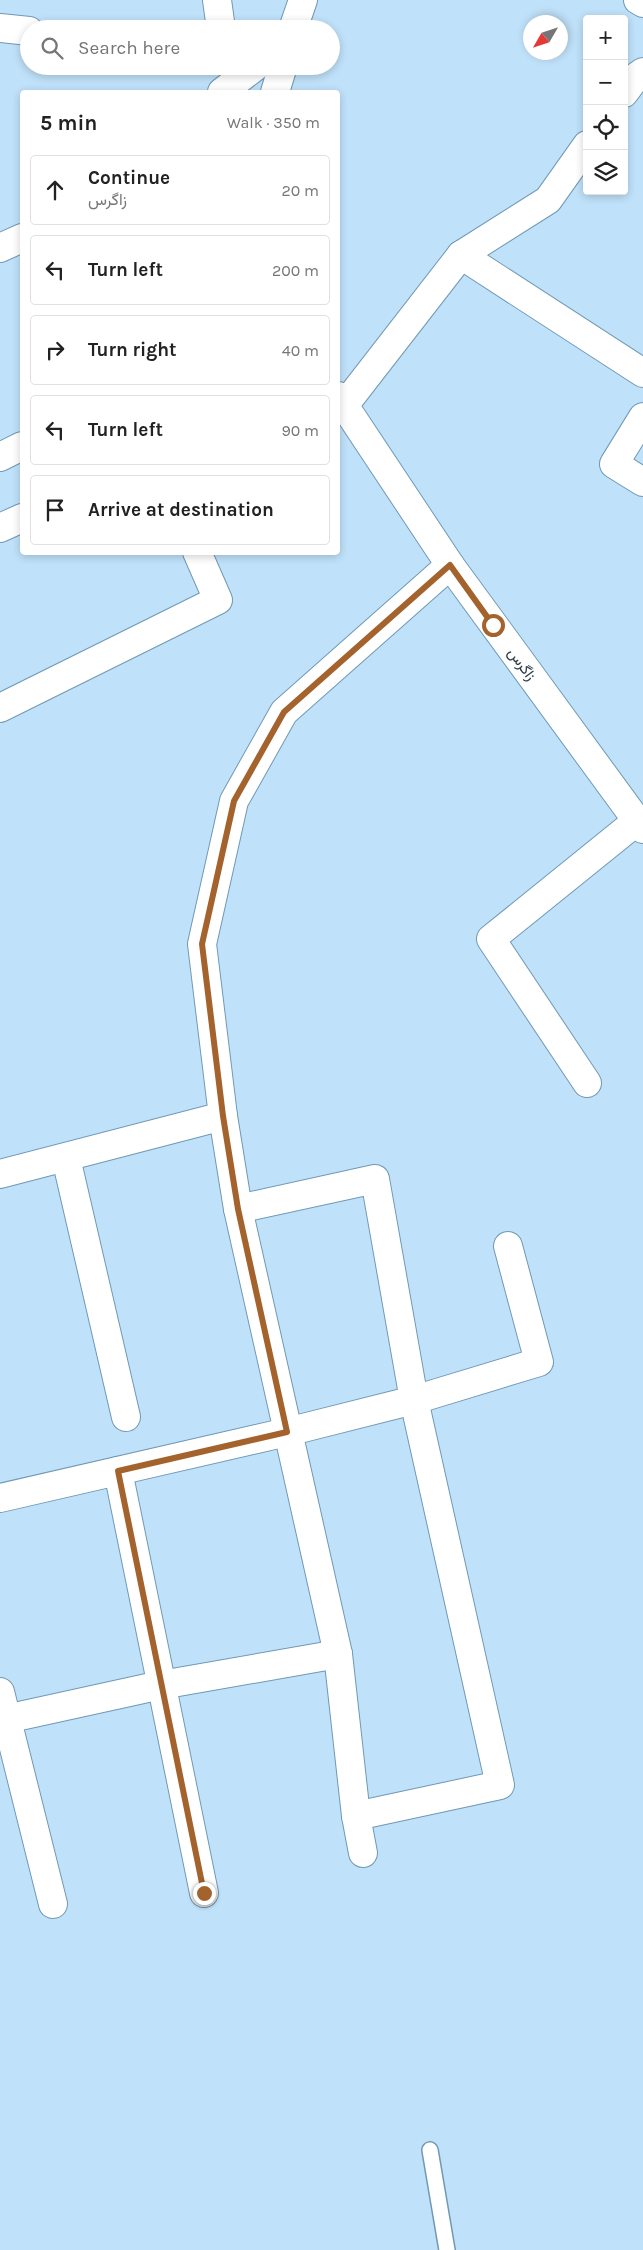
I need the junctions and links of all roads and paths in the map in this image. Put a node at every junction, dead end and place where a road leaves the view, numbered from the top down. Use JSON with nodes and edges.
{"nodes":[{"id":1,"x":217,"y":0,"type":"edge"},
{"id":2,"x":303,"y":0,"type":"edge"},
{"id":3,"x":638,"y":0,"type":"edge"},
{"id":4,"x":643,"y":3,"type":"edge"},
{"id":5,"x":220,"y":20,"type":"edge"},
{"id":6,"x":296,"y":20,"type":"edge"},
{"id":7,"x":0,"y":28,"type":"edge"},
{"id":8,"x":20,"y":30,"type":"edge"},
{"id":9,"x":643,"y":72,"type":"edge"},
{"id":10,"x":244,"y":75,"type":"edge"},
{"id":11,"x":281,"y":75,"type":"edge"},
{"id":12,"x":628,"y":87,"type":"edge"},
{"id":13,"x":225,"y":90,"type":"edge"},
{"id":14,"x":277,"y":90,"type":"edge"},
{"id":15,"x":583,"y":150,"type":"edge"},
{"id":16,"x":20,"y":239,"type":"edge"},
{"id":17,"x":0,"y":248,"type":"edge"},
{"id":18,"x":462,"y":254,"type":"junction"},
{"id":19,"x":643,"y":373,"type":"edge"},
{"id":20,"x":340,"y":401,"type":"edge"},
{"id":21,"x":643,"y":417,"type":"edge"},
{"id":22,"x":20,"y":447,"type":"edge"},
{"id":23,"x":0,"y":457,"type":"edge"},
{"id":24,"x":643,"y":482,"type":"edge"},
{"id":25,"x":20,"y":519,"type":"edge"},
{"id":26,"x":0,"y":528,"type":"edge"},
{"id":27,"x":198,"y":555,"type":"edge"},
{"id":28,"x":450,"y":565,"type":"junction"},
{"id":29,"x":0,"y":708,"type":"edge"},
{"id":30,"x":640,"y":825,"type":"edge"},
{"id":31,"x":587,"y":1084,"type":"dead end"},
{"id":32,"x":223,"y":1116,"type":"junction"},
{"id":33,"x":66,"y":1158,"type":"junction"},
{"id":34,"x":0,"y":1174,"type":"edge"},
{"id":35,"x":238,"y":1209,"type":"junction"},
{"id":36,"x":508,"y":1246,"type":"dead end"},
{"id":37,"x":414,"y":1400,"type":"junction"},
{"id":38,"x":126,"y":1417,"type":"dead end"},
{"id":39,"x":287,"y":1432,"type":"junction"},
{"id":40,"x":118,"y":1471,"type":"junction"},
{"id":41,"x":0,"y":1498,"type":"edge"},
{"id":42,"x":338,"y":1654,"type":"junction"},
{"id":43,"x":161,"y":1685,"type":"junction"},
{"id":44,"x":0,"y":1692,"type":"edge"},
{"id":45,"x":6,"y":1719,"type":"junction"},
{"id":46,"x":356,"y":1816,"type":"junction"},
{"id":47,"x":363,"y":1853,"type":"dead end"},
{"id":48,"x":204,"y":1893,"type":"dead end"},
{"id":49,"x":53,"y":1904,"type":"dead end"},
{"id":50,"x":430,"y":2150,"type":"dead end"},
{"id":51,"x":447,"y":2250,"type":"edge"}],
"edges":[{"from":1,"to":5,"type":"street"},
{"from":2,"to":6,"type":"street"},
{"from":3,"to":4,"type":"street"},
{"from":7,"to":8,"type":"street"},
{"from":9,"to":12,"type":"street"},
{"from":10,"to":13,"type":"street"},
{"from":11,"to":14,"type":"street"},
{"from":15,"to":18,"type":"street"},
{"from":16,"to":17,"type":"street"},
{"from":18,"to":19,"type":"street"},
{"from":18,"to":20,"type":"street"},
{"from":20,"to":28,"type":"street","name":"زاگرس"},
{"from":21,"to":24,"type":"street"},
{"from":22,"to":23,"type":"street"},
{"from":25,"to":26,"type":"street"},
{"from":27,"to":29,"type":"street"},
{"from":28,"to":30,"type":"street","name":"زاگرس"},
{"from":28,"to":32,"type":"street"},
{"from":30,"to":31,"type":"street"},
{"from":32,"to":33,"type":"street"},
{"from":32,"to":35,"type":"street"},
{"from":33,"to":34,"type":"street"},
{"from":33,"to":38,"type":"street"},
{"from":35,"to":37,"type":"street"},
{"from":35,"to":39,"type":"street"},
{"from":36,"to":37,"type":"street"},
{"from":37,"to":39,"type":"street"},
{"from":37,"to":46,"type":"street"},
{"from":39,"to":40,"type":"street"},
{"from":39,"to":42,"type":"street"},
{"from":40,"to":41,"type":"street"},
{"from":40,"to":43,"type":"street"},
{"from":42,"to":43,"type":"street"},
{"from":42,"to":46,"type":"street"},
{"from":43,"to":45,"type":"street"},
{"from":43,"to":48,"type":"street"},
{"from":44,"to":45,"type":"street"},
{"from":45,"to":49,"type":"street"},
{"from":46,"to":47,"type":"street"},
{"from":50,"to":51,"type":"lane"}]}
